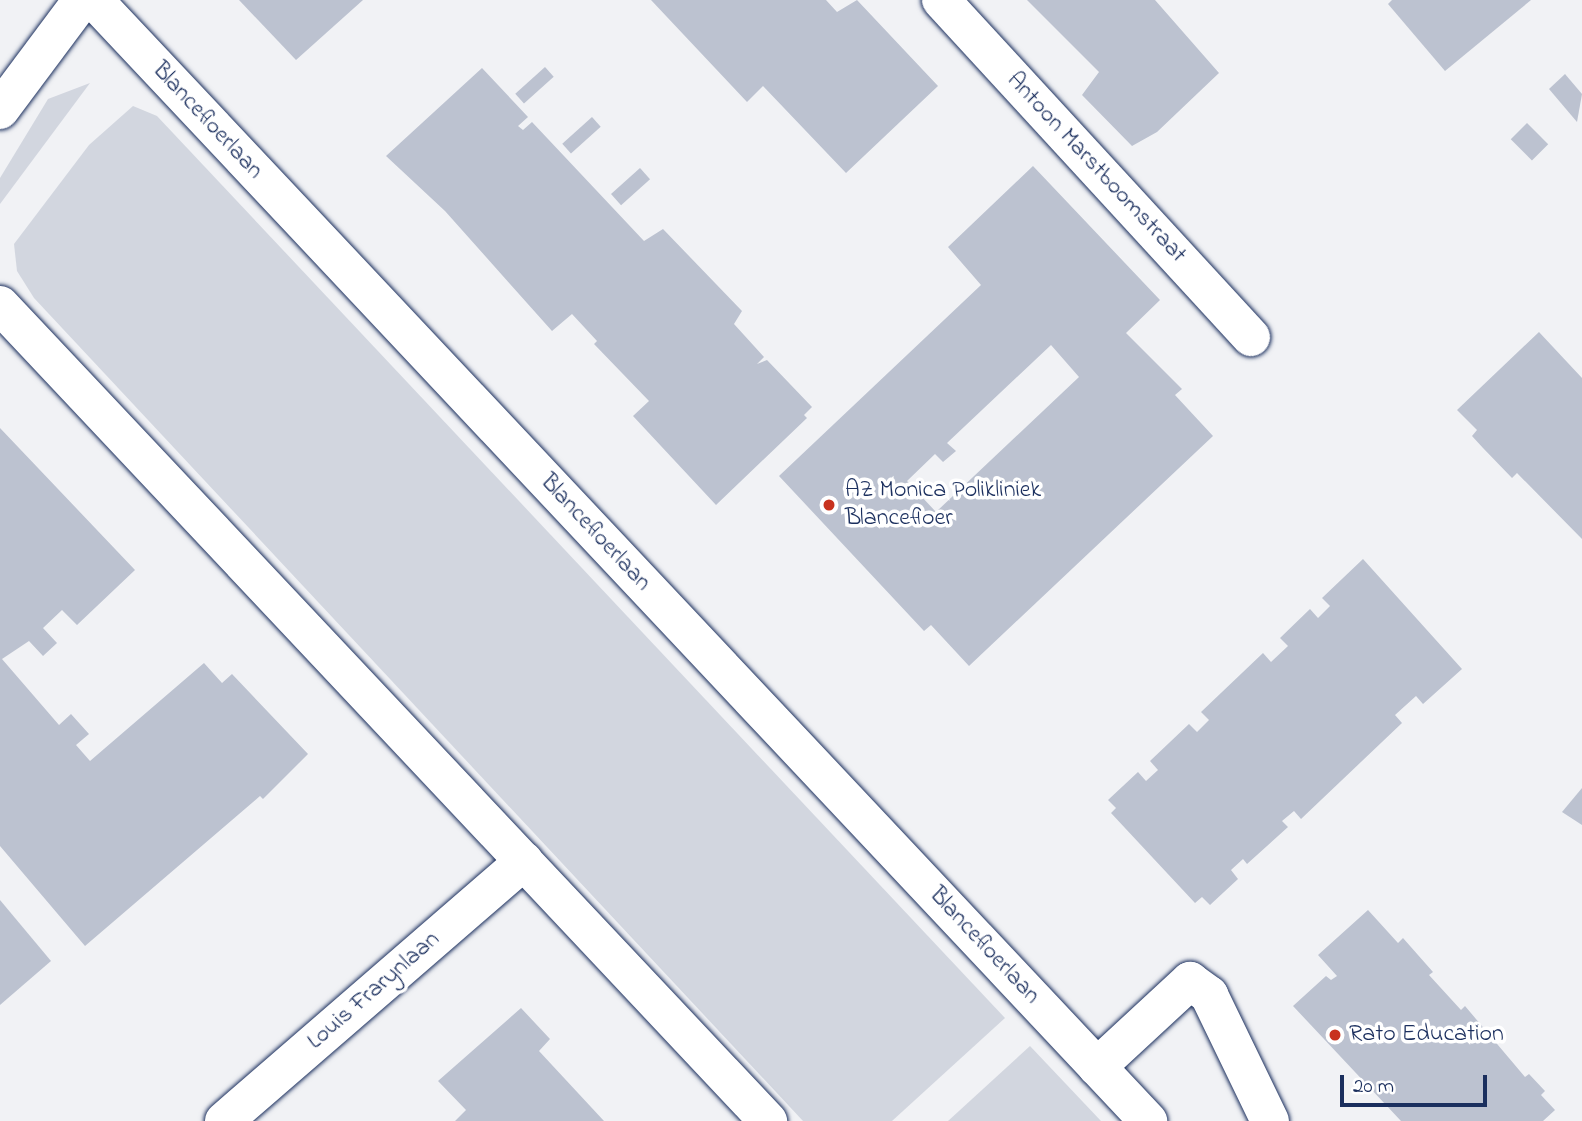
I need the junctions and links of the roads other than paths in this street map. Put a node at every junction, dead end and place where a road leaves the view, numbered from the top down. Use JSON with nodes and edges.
{"nodes":[{"id":1,"x":82,"y":0,"type":"edge"},
{"id":2,"x":94,"y":0,"type":"edge"},
{"id":3,"x":941,"y":0,"type":"edge"},
{"id":4,"x":0,"y":110,"type":"edge"},
{"id":5,"x":4,"y":314,"type":"edge"},
{"id":6,"x":1251,"y":337,"type":"dead end"},
{"id":7,"x":524,"y":861,"type":"junction"},
{"id":8,"x":1097,"y":1067,"type":"junction"},
{"id":9,"x":224,"y":1121,"type":"edge"},
{"id":10,"x":768,"y":1121,"type":"edge"},
{"id":11,"x":1148,"y":1121,"type":"edge"},
{"id":12,"x":1270,"y":1121,"type":"edge"}],
"edges":[{"from":1,"to":4,"type":"main road"},
{"from":2,"to":8,"type":"main road","name":"Blancefloerlaan"},
{"from":3,"to":6,"type":"main road","name":"Antoon Marstboomstraat"},
{"from":5,"to":7,"type":"main road"},
{"from":7,"to":9,"type":"main road","name":"Louis Frarynlaan"},
{"from":7,"to":10,"type":"main road"},
{"from":8,"to":11,"type":"main road","name":"Blancefloerlaan"},
{"from":8,"to":12,"type":"main road"}]}
